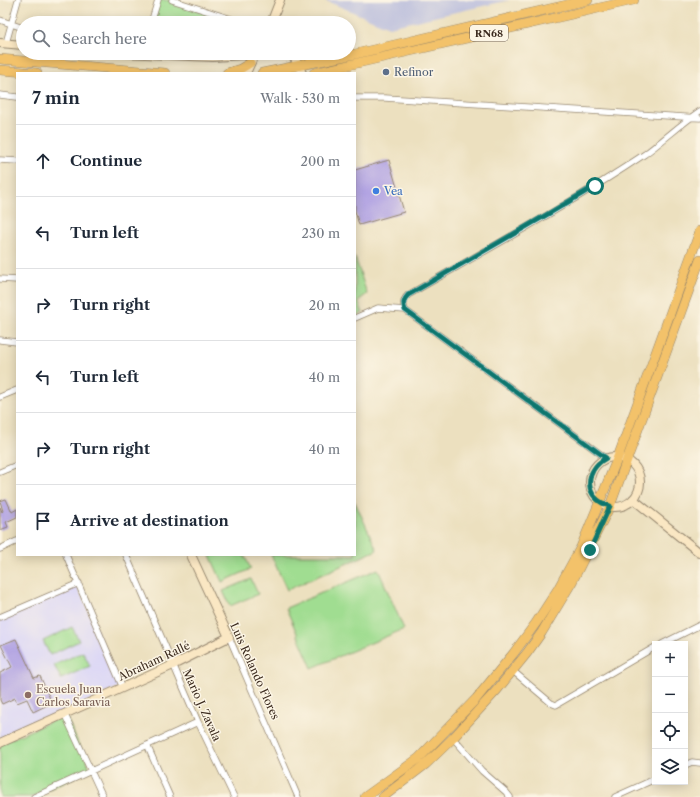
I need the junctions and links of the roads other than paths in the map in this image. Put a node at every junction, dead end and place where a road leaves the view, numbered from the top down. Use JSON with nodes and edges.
{"nodes":[{"id":1,"x":18,"y":0,"type":"edge"},
{"id":2,"x":158,"y":0,"type":"edge"},
{"id":3,"x":172,"y":0,"type":"edge"},
{"id":4,"x":280,"y":0,"type":"edge"},
{"id":5,"x":588,"y":0,"type":"edge"},
{"id":6,"x":634,"y":0,"type":"edge"},
{"id":7,"x":153,"y":16,"type":"edge"},
{"id":8,"x":222,"y":16,"type":"edge"},
{"id":9,"x":274,"y":16,"type":"edge"},
{"id":10,"x":0,"y":20,"type":"edge"},
{"id":11,"x":10,"y":24,"type":"junction"},
{"id":12,"x":16,"y":26,"type":"edge"},
{"id":13,"x":3,"y":43,"type":"edge"},
{"id":14,"x":16,"y":44,"type":"edge"},
{"id":15,"x":356,"y":54,"type":"edge"},
{"id":16,"x":0,"y":60,"type":"edge"},
{"id":17,"x":252,"y":60,"type":"edge"},
{"id":18,"x":293,"y":60,"type":"edge"},
{"id":19,"x":333,"y":60,"type":"edge"},
{"id":20,"x":250,"y":63,"type":"junction"},
{"id":21,"x":344,"y":66,"type":"junction"},
{"id":22,"x":300,"y":69,"type":"edge"},
{"id":23,"x":0,"y":70,"type":"edge"},
{"id":24,"x":25,"y":72,"type":"edge"},
{"id":25,"x":152,"y":72,"type":"edge"},
{"id":26,"x":230,"y":72,"type":"edge"},
{"id":27,"x":246,"y":72,"type":"edge"},
{"id":28,"x":272,"y":72,"type":"edge"},
{"id":29,"x":318,"y":72,"type":"edge"},
{"id":30,"x":335,"y":72,"type":"edge"},
{"id":31,"x":0,"y":95,"type":"edge"},
{"id":32,"x":16,"y":97,"type":"edge"},
{"id":33,"x":356,"y":98,"type":"edge"},
{"id":34,"x":700,"y":111,"type":"edge"},
{"id":35,"x":692,"y":118,"type":"junction"},
{"id":36,"x":700,"y":118,"type":"edge"},
{"id":37,"x":0,"y":160,"type":"edge"},
{"id":38,"x":16,"y":161,"type":"edge"},
{"id":39,"x":700,"y":230,"type":"edge"},
{"id":40,"x":700,"y":260,"type":"edge"},
{"id":41,"x":0,"y":279,"type":"edge"},
{"id":42,"x":16,"y":280,"type":"edge"},
{"id":43,"x":405,"y":310,"type":"junction"},
{"id":44,"x":356,"y":318,"type":"edge"},
{"id":45,"x":0,"y":340,"type":"edge"},
{"id":46,"x":16,"y":342,"type":"edge"},
{"id":47,"x":16,"y":390,"type":"edge"},
{"id":48,"x":0,"y":397,"type":"edge"},
{"id":49,"x":618,"y":457,"type":"junction"},
{"id":50,"x":606,"y":458,"type":"junction"},
{"id":51,"x":628,"y":460,"type":"junction"},
{"id":52,"x":16,"y":465,"type":"edge"},
{"id":53,"x":0,"y":472,"type":"edge"},
{"id":54,"x":633,"y":499,"type":"junction"},
{"id":55,"x":600,"y":502,"type":"junction"},
{"id":56,"x":610,"y":506,"type":"junction"},
{"id":57,"x":16,"y":542,"type":"edge"},
{"id":58,"x":0,"y":549,"type":"edge"},
{"id":59,"x":700,"y":553,"type":"edge"},
{"id":60,"x":66,"y":556,"type":"edge"},
{"id":61,"x":126,"y":556,"type":"edge"},
{"id":62,"x":191,"y":556,"type":"edge"},
{"id":63,"x":79,"y":583,"type":"junction"},
{"id":64,"x":0,"y":617,"type":"edge"},
{"id":65,"x":700,"y":625,"type":"edge"},
{"id":66,"x":229,"y":637,"type":"junction"},
{"id":67,"x":668,"y":641,"type":"edge"},
{"id":68,"x":652,"y":649,"type":"edge"},
{"id":69,"x":173,"y":665,"type":"junction"},
{"id":70,"x":513,"y":671,"type":"junction"},
{"id":71,"x":123,"y":688,"type":"junction"},
{"id":72,"x":65,"y":715,"type":"junction"},
{"id":73,"x":198,"y":722,"type":"junction"},
{"id":74,"x":453,"y":738,"type":"junction"},
{"id":75,"x":0,"y":743,"type":"edge"},
{"id":76,"x":148,"y":745,"type":"junction"},
{"id":77,"x":700,"y":763,"type":"edge"},
{"id":78,"x":688,"y":764,"type":"edge"},
{"id":79,"x":92,"y":770,"type":"junction"},
{"id":80,"x":652,"y":780,"type":"edge"},
{"id":81,"x":34,"y":797,"type":"edge"},
{"id":82,"x":103,"y":797,"type":"edge"},
{"id":83,"x":170,"y":797,"type":"edge"},
{"id":84,"x":234,"y":797,"type":"edge"},
{"id":85,"x":298,"y":797,"type":"edge"},
{"id":86,"x":365,"y":797,"type":"edge"},
{"id":87,"x":383,"y":797,"type":"edge"},
{"id":88,"x":510,"y":797,"type":"edge"},
{"id":89,"x":615,"y":797,"type":"edge"}],
"edges":[{"from":1,"to":11,"type":"street"},
{"from":2,"to":7,"type":"street"},
{"from":3,"to":8,"type":"street"},
{"from":4,"to":9,"type":"street"},
{"from":5,"to":15,"type":"main road","number":"RN68"},
{"from":6,"to":21,"type":"main road","number":"RN68"},
{"from":10,"to":11,"type":"street"},
{"from":11,"to":12,"type":"street"},
{"from":11,"to":13,"type":"street"},
{"from":13,"to":14,"type":"street"},
{"from":16,"to":25,"type":"main road"},
{"from":17,"to":20,"type":"street"},
{"from":18,"to":22,"type":"street"},
{"from":19,"to":22,"type":"main road","number":"RN68"},
{"from":20,"to":26,"type":"main road"},
{"from":20,"to":27,"type":"street"},
{"from":21,"to":29,"type":"main road","number":"RN68"},
{"from":21,"to":30,"type":"main road"},
{"from":22,"to":28,"type":"main road","number":"RN68"},
{"from":23,"to":24,"type":"main road"},
{"from":31,"to":32,"type":"street"},
{"from":33,"to":35,"type":"street"},
{"from":34,"to":35,"type":"street"},
{"from":35,"to":36,"type":"street"},
{"from":35,"to":43,"type":"street"},
{"from":37,"to":38,"type":"street"},
{"from":39,"to":49,"type":"main road"},
{"from":40,"to":51,"type":"main road"},
{"from":41,"to":42,"type":"street"},
{"from":43,"to":44,"type":"street"},
{"from":43,"to":50,"type":"street"},
{"from":45,"to":46,"type":"street"},
{"from":47,"to":48,"type":"street"},
{"from":49,"to":50,"type":"street"},
{"from":49,"to":51,"type":"street"},
{"from":49,"to":55,"type":"main road"},
{"from":50,"to":55,"type":"street"},
{"from":51,"to":54,"type":"street"},
{"from":51,"to":56,"type":"main road"},
{"from":52,"to":53,"type":"street"},
{"from":54,"to":56,"type":"street"},
{"from":54,"to":59,"type":"street"},
{"from":55,"to":56,"type":"street"},
{"from":55,"to":86,"type":"main road"},
{"from":56,"to":70,"type":"main road"},
{"from":57,"to":58,"type":"street"},
{"from":60,"to":63,"type":"street"},
{"from":61,"to":69,"type":"street","name":"Mario J. Zavala"},
{"from":62,"to":66,"type":"street","name":"Luis Rolando Flores"},
{"from":63,"to":64,"type":"street"},
{"from":63,"to":71,"type":"street"},
{"from":65,"to":67,"type":"street"},
{"from":66,"to":69,"type":"street","name":"Abraham Rallé"},
{"from":66,"to":85,"type":"street","name":"Luis Rolando Flores"},
{"from":68,"to":70,"type":"street"},
{"from":69,"to":71,"type":"street","name":"Abraham Rallé"},
{"from":69,"to":73,"type":"street","name":"Mario J. Zavala"},
{"from":70,"to":74,"type":"main road"},
{"from":71,"to":72,"type":"street","name":"Abraham Rallé"},
{"from":72,"to":75,"type":"street","name":"Abraham Rallé"},
{"from":72,"to":79,"type":"street"},
{"from":73,"to":76,"type":"street"},
{"from":73,"to":84,"type":"street","name":"Mario J. Zavala"},
{"from":74,"to":87,"type":"main road"},
{"from":74,"to":88,"type":"street"},
{"from":76,"to":79,"type":"street"},
{"from":76,"to":83,"type":"street"},
{"from":77,"to":78,"type":"street"},
{"from":79,"to":81,"type":"street"},
{"from":79,"to":82,"type":"street"},
{"from":80,"to":89,"type":"street"}]}
